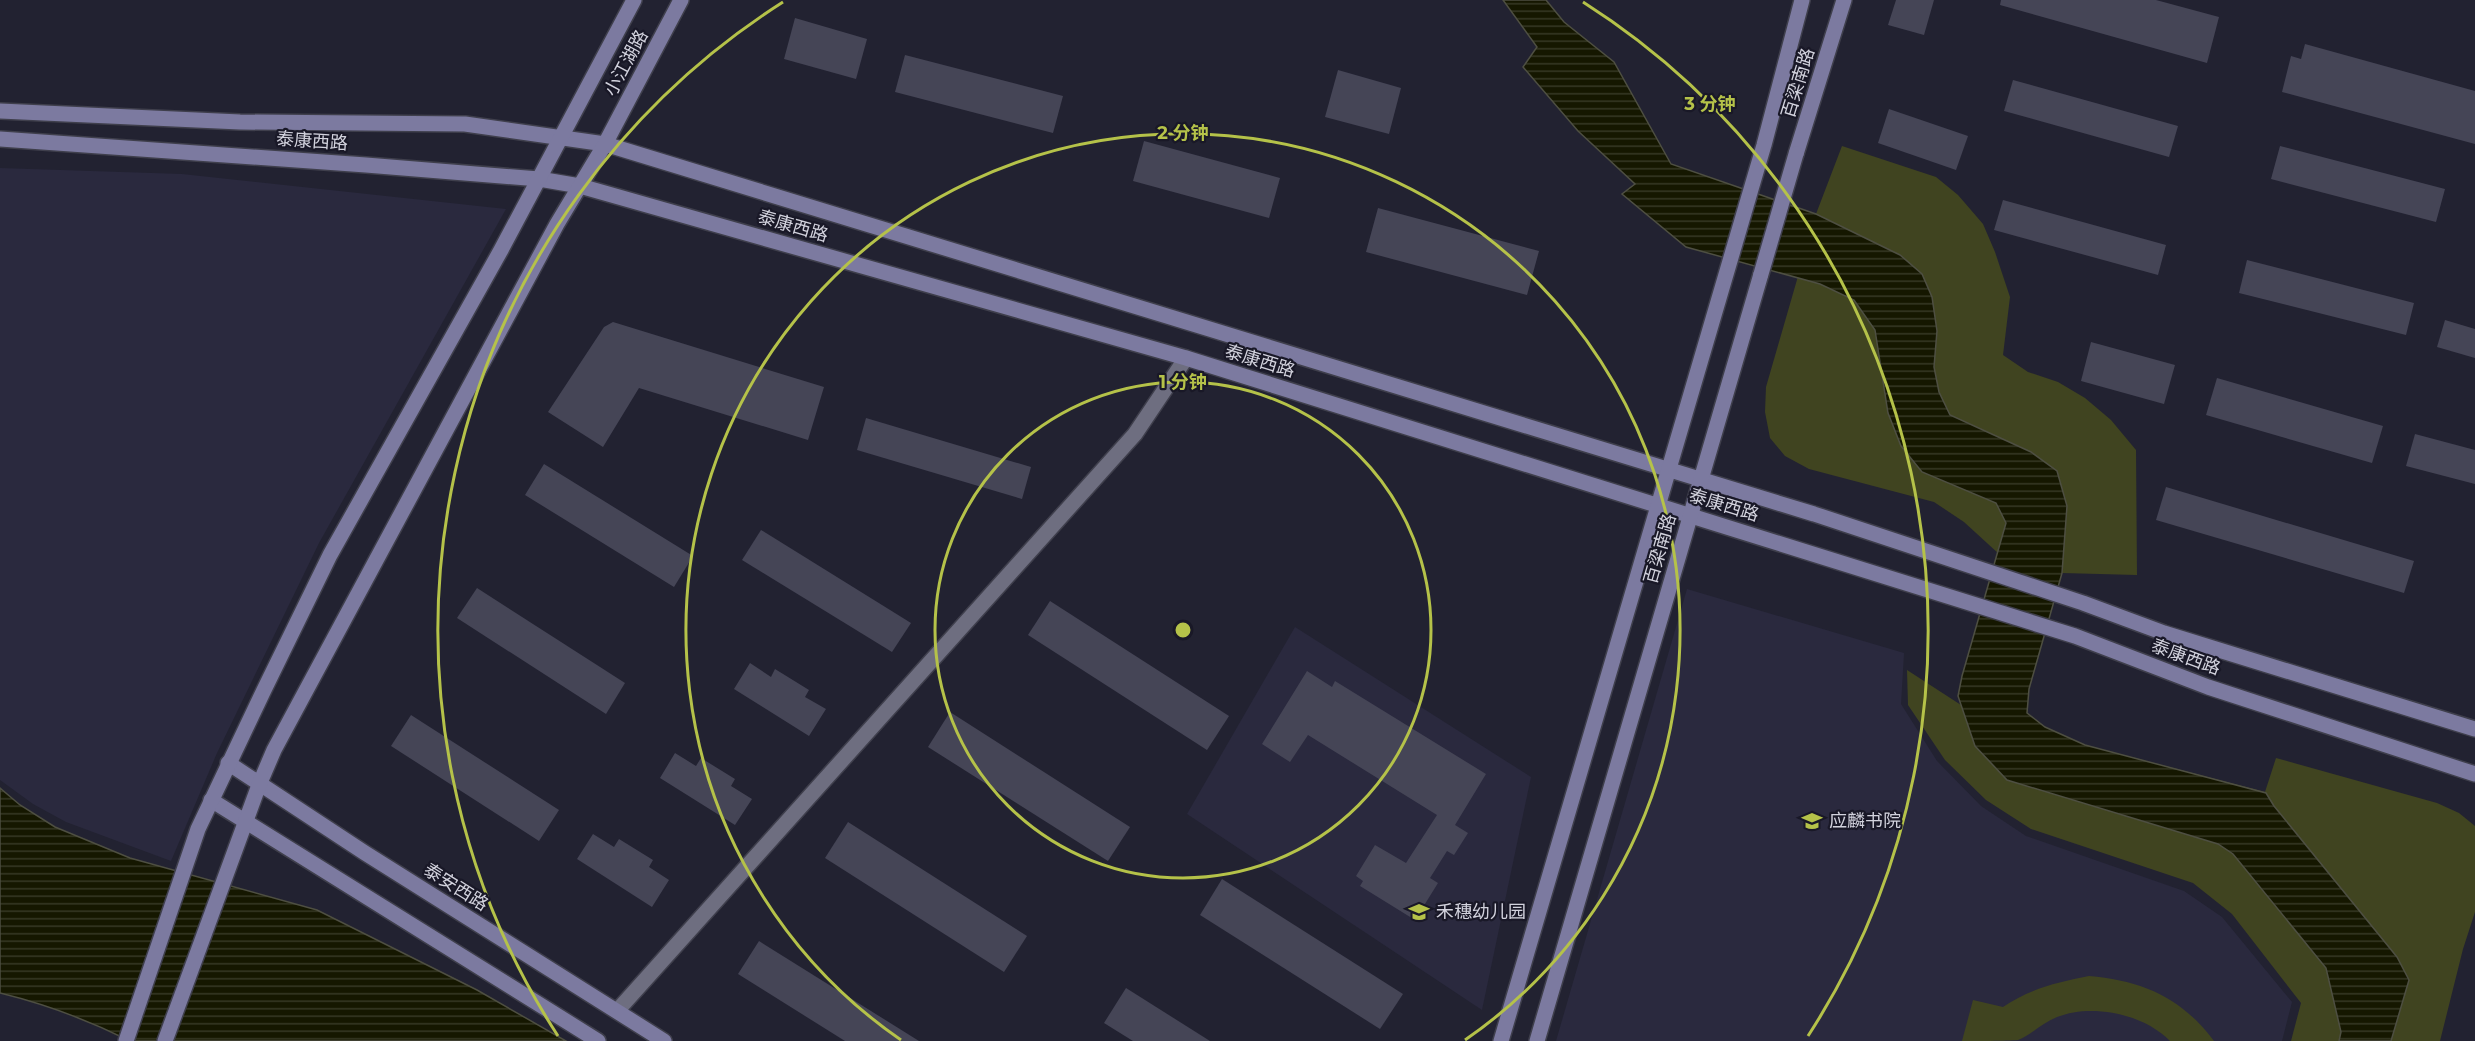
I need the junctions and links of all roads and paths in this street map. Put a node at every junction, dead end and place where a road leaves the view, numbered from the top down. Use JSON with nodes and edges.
{"nodes":[{"id":1,"x":634,"y":0,"type":"edge"},
{"id":2,"x":681,"y":0,"type":"edge"},
{"id":3,"x":1802,"y":0,"type":"edge"},
{"id":4,"x":1844,"y":0,"type":"edge"},
{"id":5,"x":0,"y":111,"type":"edge"},
{"id":6,"x":562,"y":137,"type":"junction"},
{"id":7,"x":0,"y":139,"type":"edge"},
{"id":8,"x":605,"y":144,"type":"junction"},
{"id":9,"x":539,"y":179,"type":"junction"},
{"id":10,"x":580,"y":186,"type":"junction"},
{"id":11,"x":1185,"y":358,"type":"junction"},
{"id":12,"x":1668,"y":470,"type":"junction"},
{"id":13,"x":1701,"y":480,"type":"junction"},
{"id":14,"x":1657,"y":505,"type":"junction"},
{"id":15,"x":1691,"y":515,"type":"junction"},
{"id":16,"x":2475,"y":729,"type":"edge"},
{"id":17,"x":228,"y":763,"type":"junction"},
{"id":18,"x":2475,"y":774,"type":"edge"},
{"id":19,"x":259,"y":784,"type":"junction"},
{"id":20,"x":211,"y":800,"type":"junction"},
{"id":21,"x":246,"y":820,"type":"junction"},
{"id":22,"x":617,"y":1011,"type":"junction"},
{"id":23,"x":126,"y":1041,"type":"edge"},
{"id":24,"x":165,"y":1041,"type":"edge"},
{"id":25,"x":598,"y":1041,"type":"edge"},
{"id":26,"x":664,"y":1041,"type":"edge"},
{"id":27,"x":1501,"y":1041,"type":"edge"},
{"id":28,"x":1537,"y":1041,"type":"edge"}],
"edges":[{"from":1,"to":6,"type":"main road","name":"小江湖路"},
{"from":2,"to":8,"type":"main road","name":"小江湖路"},
{"from":3,"to":12,"type":"main road","name":"百梁南路"},
{"from":4,"to":13,"type":"main road","name":"百梁南路","bridge":true},
{"from":5,"to":6,"type":"main road","name":"泰康西路"},
{"from":6,"to":8,"type":"main road","name":"泰康西路"},
{"from":6,"to":9,"type":"main road","name":"小江湖路"},
{"from":7,"to":9,"type":"main road","name":"泰康西路"},
{"from":8,"to":10,"type":"main road","name":"小江湖路"},
{"from":8,"to":12,"type":"main road","name":"泰康西路"},
{"from":9,"to":10,"type":"main road","name":"泰康西路"},
{"from":9,"to":17,"type":"main road","name":"小江湖路"},
{"from":10,"to":11,"type":"main road","name":"泰康西路"},
{"from":10,"to":19,"type":"main road","name":"小江湖路"},
{"from":11,"to":14,"type":"main road","name":"泰康西路"},
{"from":11,"to":22,"type":"street"},
{"from":12,"to":13,"type":"main road","name":"泰康西路"},
{"from":12,"to":14,"type":"main road","name":"百梁南路"},
{"from":13,"to":15,"type":"main road","name":"百梁南路"},
{"from":13,"to":16,"type":"main road","name":"泰康西路"},
{"from":14,"to":15,"type":"main road","name":"泰康西路"},
{"from":14,"to":27,"type":"main road","name":"百梁南路"},
{"from":15,"to":18,"type":"main road","name":"泰康西路"},
{"from":15,"to":28,"type":"main road","name":"百梁南路"},
{"from":17,"to":19,"type":"main road","name":"泰安西路"},
{"from":17,"to":20,"type":"main road","name":"小江湖路"},
{"from":19,"to":21,"type":"main road","name":"小江湖路"},
{"from":19,"to":22,"type":"main road","name":"泰安西路"},
{"from":20,"to":21,"type":"main road"},
{"from":20,"to":23,"type":"main road","name":"小江湖路"},
{"from":21,"to":24,"type":"main road","name":"小江湖路"},
{"from":21,"to":25,"type":"main road"},
{"from":22,"to":26,"type":"main road","name":"泰安西路"}]}
